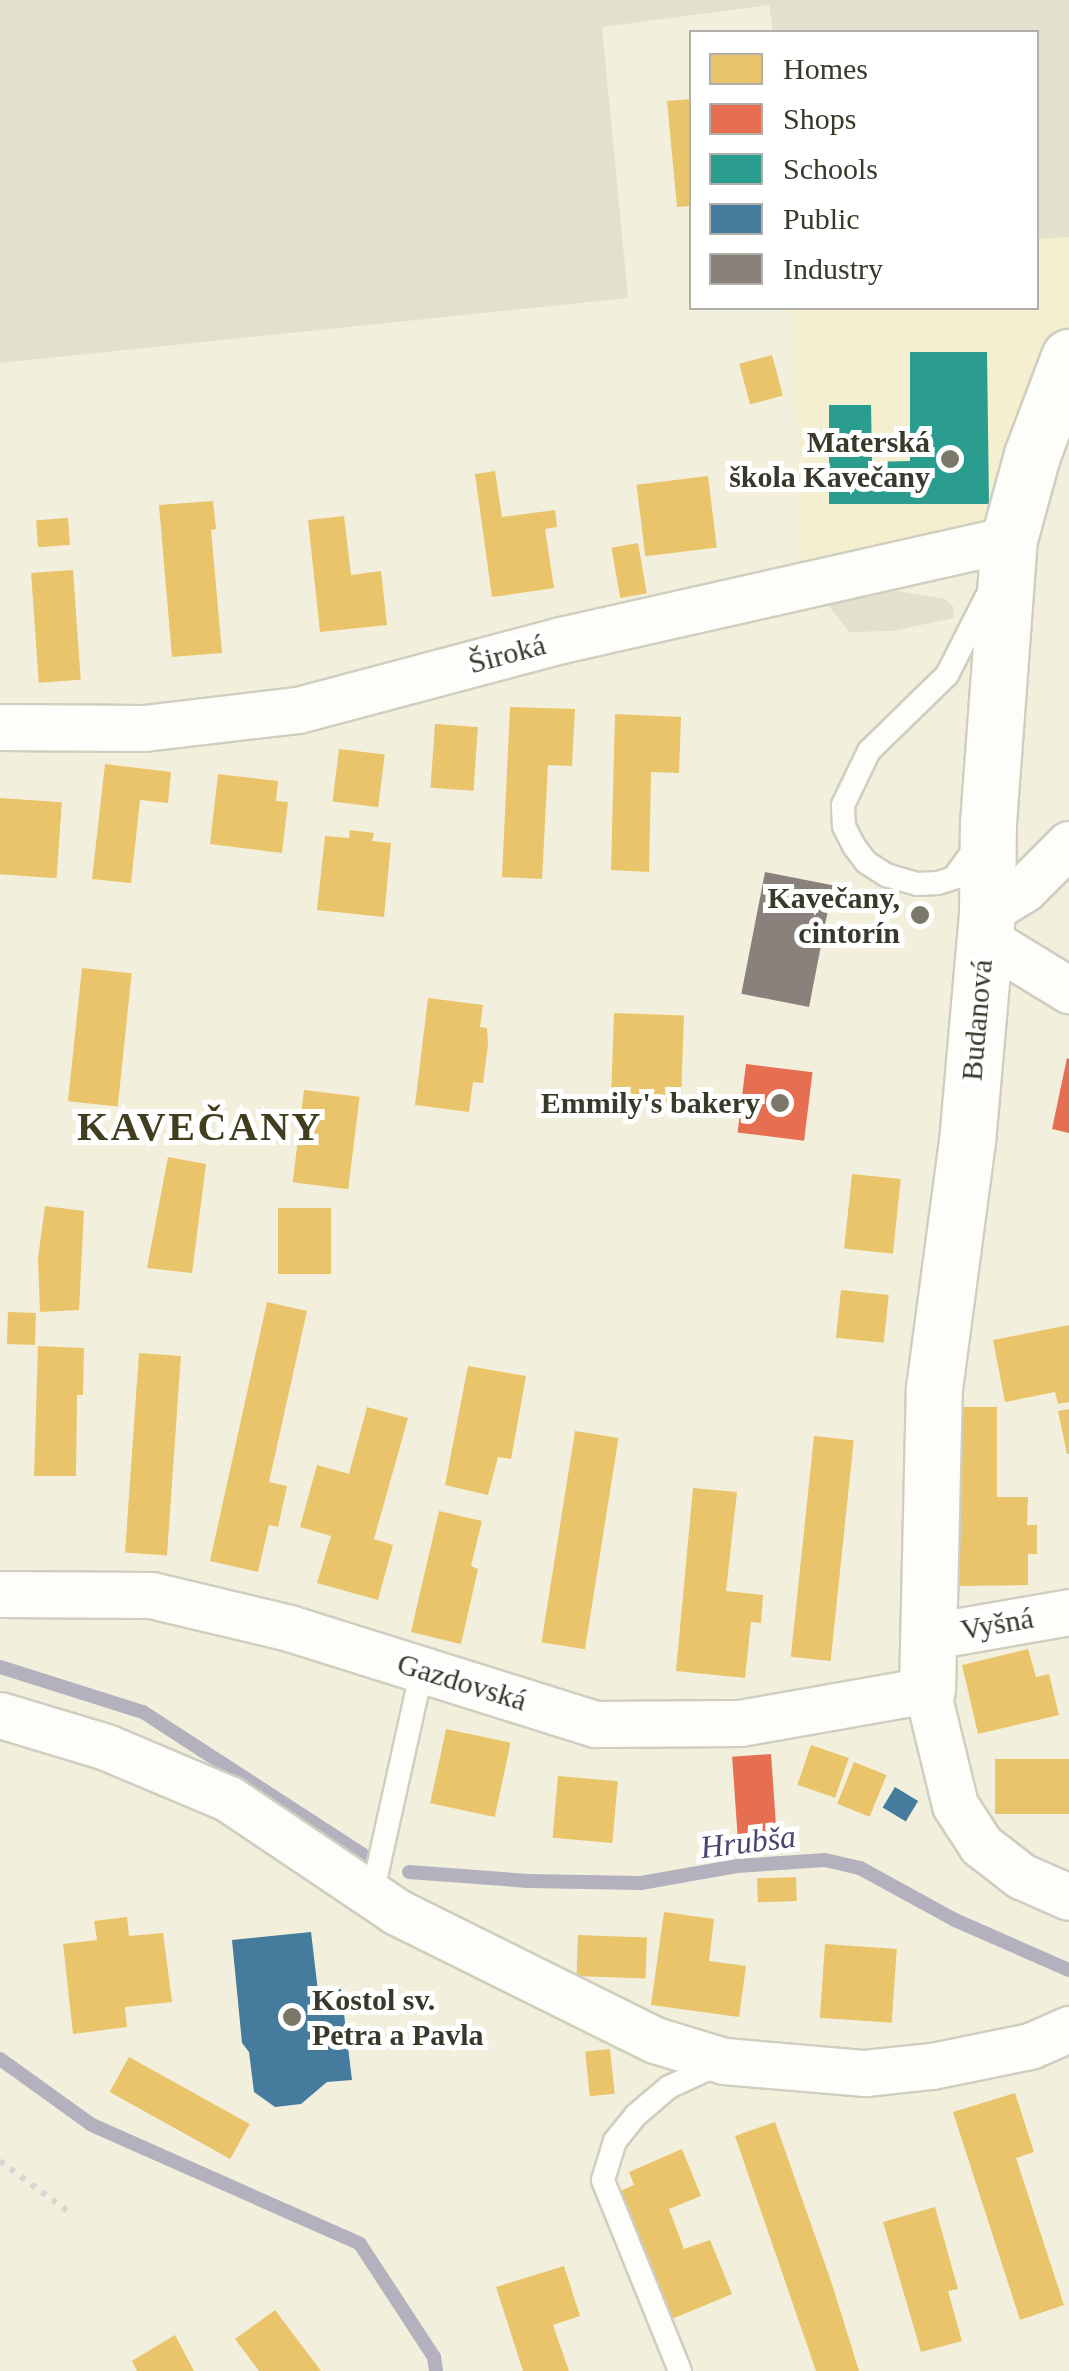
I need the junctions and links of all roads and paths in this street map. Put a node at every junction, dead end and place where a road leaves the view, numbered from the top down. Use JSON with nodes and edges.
{"nodes":[{"id":1,"x":1069,"y":357,"type":"edge"},
{"id":2,"x":1009,"y":539,"type":"junction"},
{"id":3,"x":0,"y":727,"type":"edge"},
{"id":4,"x":988,"y":823,"type":"junction"},
{"id":5,"x":1069,"y":844,"type":"edge"},
{"id":6,"x":986,"y":925,"type":"junction"},
{"id":7,"x":1069,"y":990,"type":"edge"},
{"id":8,"x":0,"y":1594,"type":"edge"},
{"id":9,"x":1069,"y":1612,"type":"edge"},
{"id":10,"x":926,"y":1637,"type":"junction"},
{"id":11,"x":422,"y":1670,"type":"junction"},
{"id":12,"x":928,"y":1690,"type":"junction"},
{"id":13,"x":0,"y":1715,"type":"edge"},
{"id":14,"x":372,"y":1895,"type":"junction"},
{"id":15,"x":1069,"y":1897,"type":"edge"},
{"id":16,"x":1069,"y":2029,"type":"edge"},
{"id":17,"x":724,"y":2061,"type":"junction"},
{"id":18,"x":0,"y":2160,"type":"edge"},
{"id":19,"x":72,"y":2215,"type":"dead end"},
{"id":20,"x":680,"y":2371,"type":"edge"}],
"edges":[{"from":1,"to":2,"type":"street","name":"Budanová"},
{"from":2,"to":3,"type":"street","name":"Široká"},
{"from":2,"to":4,"type":"street","name":"Budanová"},
{"from":2,"to":4,"type":"lane"},
{"from":4,"to":6,"type":"street","name":"Budanová"},
{"from":5,"to":6,"type":"street"},
{"from":6,"to":7,"type":"street"},
{"from":6,"to":10,"type":"street","name":"Budanová"},
{"from":8,"to":11,"type":"street","name":"Gazdovská"},
{"from":9,"to":10,"type":"street","name":"Vyšná"},
{"from":10,"to":12,"type":"street","name":"Budanová"},
{"from":11,"to":12,"type":"street","name":"Gazdovská"},
{"from":11,"to":14,"type":"lane"},
{"from":12,"to":15,"type":"street"},
{"from":13,"to":14,"type":"street"},
{"from":14,"to":17,"type":"street"},
{"from":16,"to":17,"type":"street"},
{"from":17,"to":20,"type":"lane"},
{"from":18,"to":19,"type":"path"}]}
